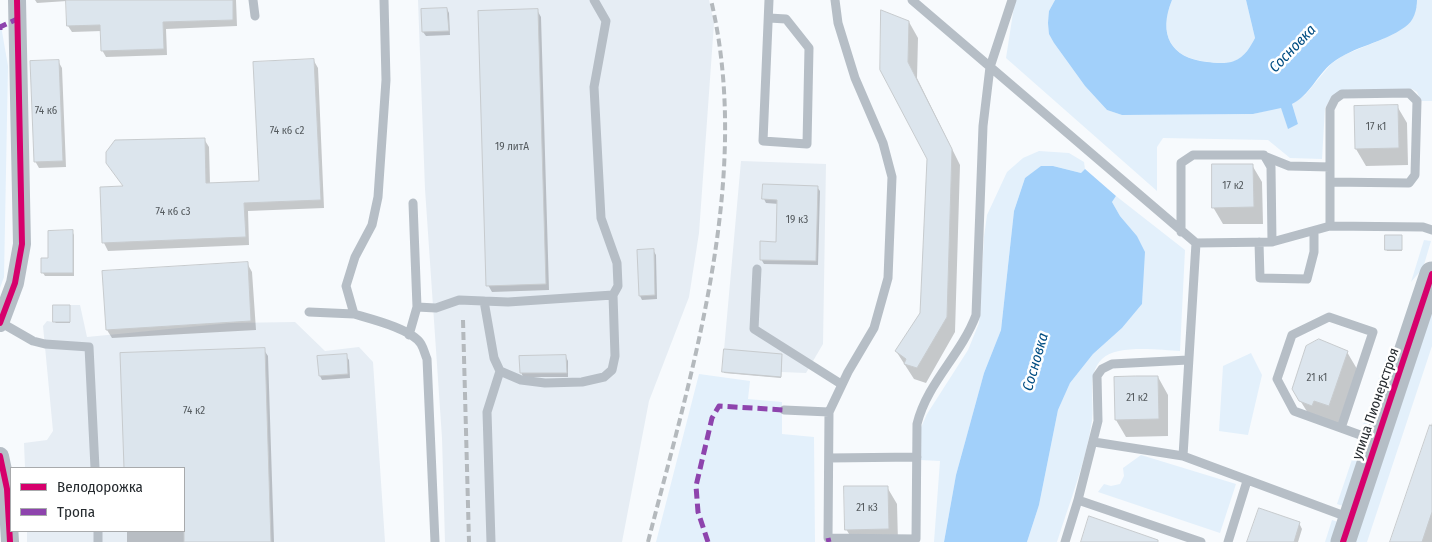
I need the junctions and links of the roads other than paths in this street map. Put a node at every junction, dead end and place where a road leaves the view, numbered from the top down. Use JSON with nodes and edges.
{"nodes":[{"id":1,"x":17,"y":0,"type":"edge"},
{"id":2,"x":253,"y":0,"type":"edge"},
{"id":3,"x":384,"y":0,"type":"edge"},
{"id":4,"x":594,"y":0,"type":"edge"},
{"id":5,"x":769,"y":0,"type":"edge"},
{"id":6,"x":835,"y":0,"type":"edge"},
{"id":7,"x":912,"y":0,"type":"edge"},
{"id":8,"x":1012,"y":0,"type":"edge"},
{"id":9,"x":256,"y":16,"type":"dead end"},
{"id":10,"x":769,"y":18,"type":"junction"},
{"id":11,"x":990,"y":67,"type":"junction"},
{"id":12,"x":1264,"y":156,"type":"junction"},
{"id":13,"x":1330,"y":166,"type":"junction"},
{"id":14,"x":1330,"y":182,"type":"junction"},
{"id":15,"x":413,"y":203,"type":"dead end"},
{"id":16,"x":1330,"y":226,"type":"junction"},
{"id":17,"x":1432,"y":230,"type":"edge"},
{"id":18,"x":1314,"y":231,"type":"junction"},
{"id":19,"x":1181,"y":232,"type":"junction"},
{"id":20,"x":1259,"y":242,"type":"junction"},
{"id":21,"x":1272,"y":242,"type":"junction"},
{"id":22,"x":1196,"y":243,"type":"junction"},
{"id":23,"x":757,"y":269,"type":"dead end"},
{"id":24,"x":1432,"y":274,"type":"edge"},
{"id":25,"x":613,"y":295,"type":"junction"},
{"id":26,"x":484,"y":301,"type":"junction"},
{"id":27,"x":417,"y":306,"type":"junction"},
{"id":28,"x":308,"y":312,"type":"dead end"},
{"id":29,"x":354,"y":314,"type":"junction"},
{"id":30,"x":0,"y":322,"type":"edge"},
{"id":31,"x":409,"y":335,"type":"junction"},
{"id":32,"x":1188,"y":360,"type":"junction"},
{"id":33,"x":500,"y":371,"type":"junction"},
{"id":34,"x":841,"y":384,"type":"junction"},
{"id":35,"x":784,"y":410,"type":"dead end"},
{"id":36,"x":829,"y":412,"type":"junction"},
{"id":37,"x":1341,"y":428,"type":"junction"},
{"id":38,"x":1377,"y":441,"type":"junction"},
{"id":39,"x":1094,"y":442,"type":"junction"},
{"id":40,"x":0,"y":456,"type":"edge"},
{"id":41,"x":1183,"y":456,"type":"junction"},
{"id":42,"x":917,"y":457,"type":"junction"},
{"id":43,"x":829,"y":458,"type":"junction"},
{"id":44,"x":95,"y":467,"type":"edge"},
{"id":45,"x":1246,"y":481,"type":"junction"},
{"id":46,"x":1078,"y":500,"type":"junction"},
{"id":47,"x":1350,"y":518,"type":"junction"},
{"id":48,"x":10,"y":542,"type":"edge"},
{"id":49,"x":435,"y":542,"type":"edge"},
{"id":50,"x":491,"y":542,"type":"edge"},
{"id":51,"x":1065,"y":542,"type":"edge"},
{"id":52,"x":1201,"y":542,"type":"edge"},
{"id":53,"x":1228,"y":542,"type":"edge"},
{"id":54,"x":1342,"y":542,"type":"edge"}],
"edges":[{"from":1,"to":30,"type":"street"},
{"from":2,"to":9,"type":"lane"},
{"from":3,"to":29,"type":"lane"},
{"from":4,"to":25,"type":"lane"},
{"from":5,"to":10,"type":"lane"},
{"from":6,"to":34,"type":"lane"},
{"from":7,"to":11,"type":"lane"},
{"from":8,"to":11,"type":"lane"},
{"from":10,"to":10,"type":"lane"},
{"from":11,"to":19,"type":"lane"},
{"from":11,"to":42,"type":"lane"},
{"from":12,"to":13,"type":"lane"},
{"from":12,"to":19,"type":"lane"},
{"from":12,"to":21,"type":"lane"},
{"from":13,"to":14,"type":"lane"},
{"from":13,"to":14,"type":"lane"},
{"from":14,"to":16,"type":"lane"},
{"from":15,"to":27,"type":"lane"},
{"from":16,"to":17,"type":"lane"},
{"from":16,"to":18,"type":"lane"},
{"from":18,"to":20,"type":"lane"},
{"from":18,"to":21,"type":"lane"},
{"from":19,"to":22,"type":"lane"},
{"from":20,"to":21,"type":"lane"},
{"from":20,"to":22,"type":"lane"},
{"from":22,"to":32,"type":"lane"},
{"from":23,"to":34,"type":"lane"},
{"from":24,"to":38,"type":"street","name":"улица Пионерстроя"},
{"from":25,"to":26,"type":"lane"},
{"from":25,"to":33,"type":"lane"},
{"from":26,"to":27,"type":"lane"},
{"from":26,"to":33,"type":"lane"},
{"from":27,"to":31,"type":"lane"},
{"from":28,"to":29,"type":"lane"},
{"from":29,"to":31,"type":"lane"},
{"from":30,"to":44,"type":"lane"},
{"from":31,"to":49,"type":"lane"},
{"from":32,"to":39,"type":"lane"},
{"from":32,"to":41,"type":"lane"},
{"from":33,"to":50,"type":"lane"},
{"from":34,"to":36,"type":"lane"},
{"from":35,"to":36,"type":"lane"},
{"from":36,"to":43,"type":"lane"},
{"from":37,"to":37,"type":"lane"},
{"from":37,"to":38,"type":"lane"},
{"from":38,"to":47,"type":"street","name":"улица Пионерстроя"},
{"from":39,"to":41,"type":"lane"},
{"from":39,"to":46,"type":"lane"},
{"from":40,"to":48,"type":"street"},
{"from":41,"to":45,"type":"lane"},
{"from":42,"to":43,"type":"lane"},
{"from":42,"to":43,"type":"lane"},
{"from":45,"to":47,"type":"lane"},
{"from":45,"to":53,"type":"lane"},
{"from":46,"to":51,"type":"lane"},
{"from":46,"to":52,"type":"lane"},
{"from":47,"to":54,"type":"street","name":"улица Пионерстроя"}]}
